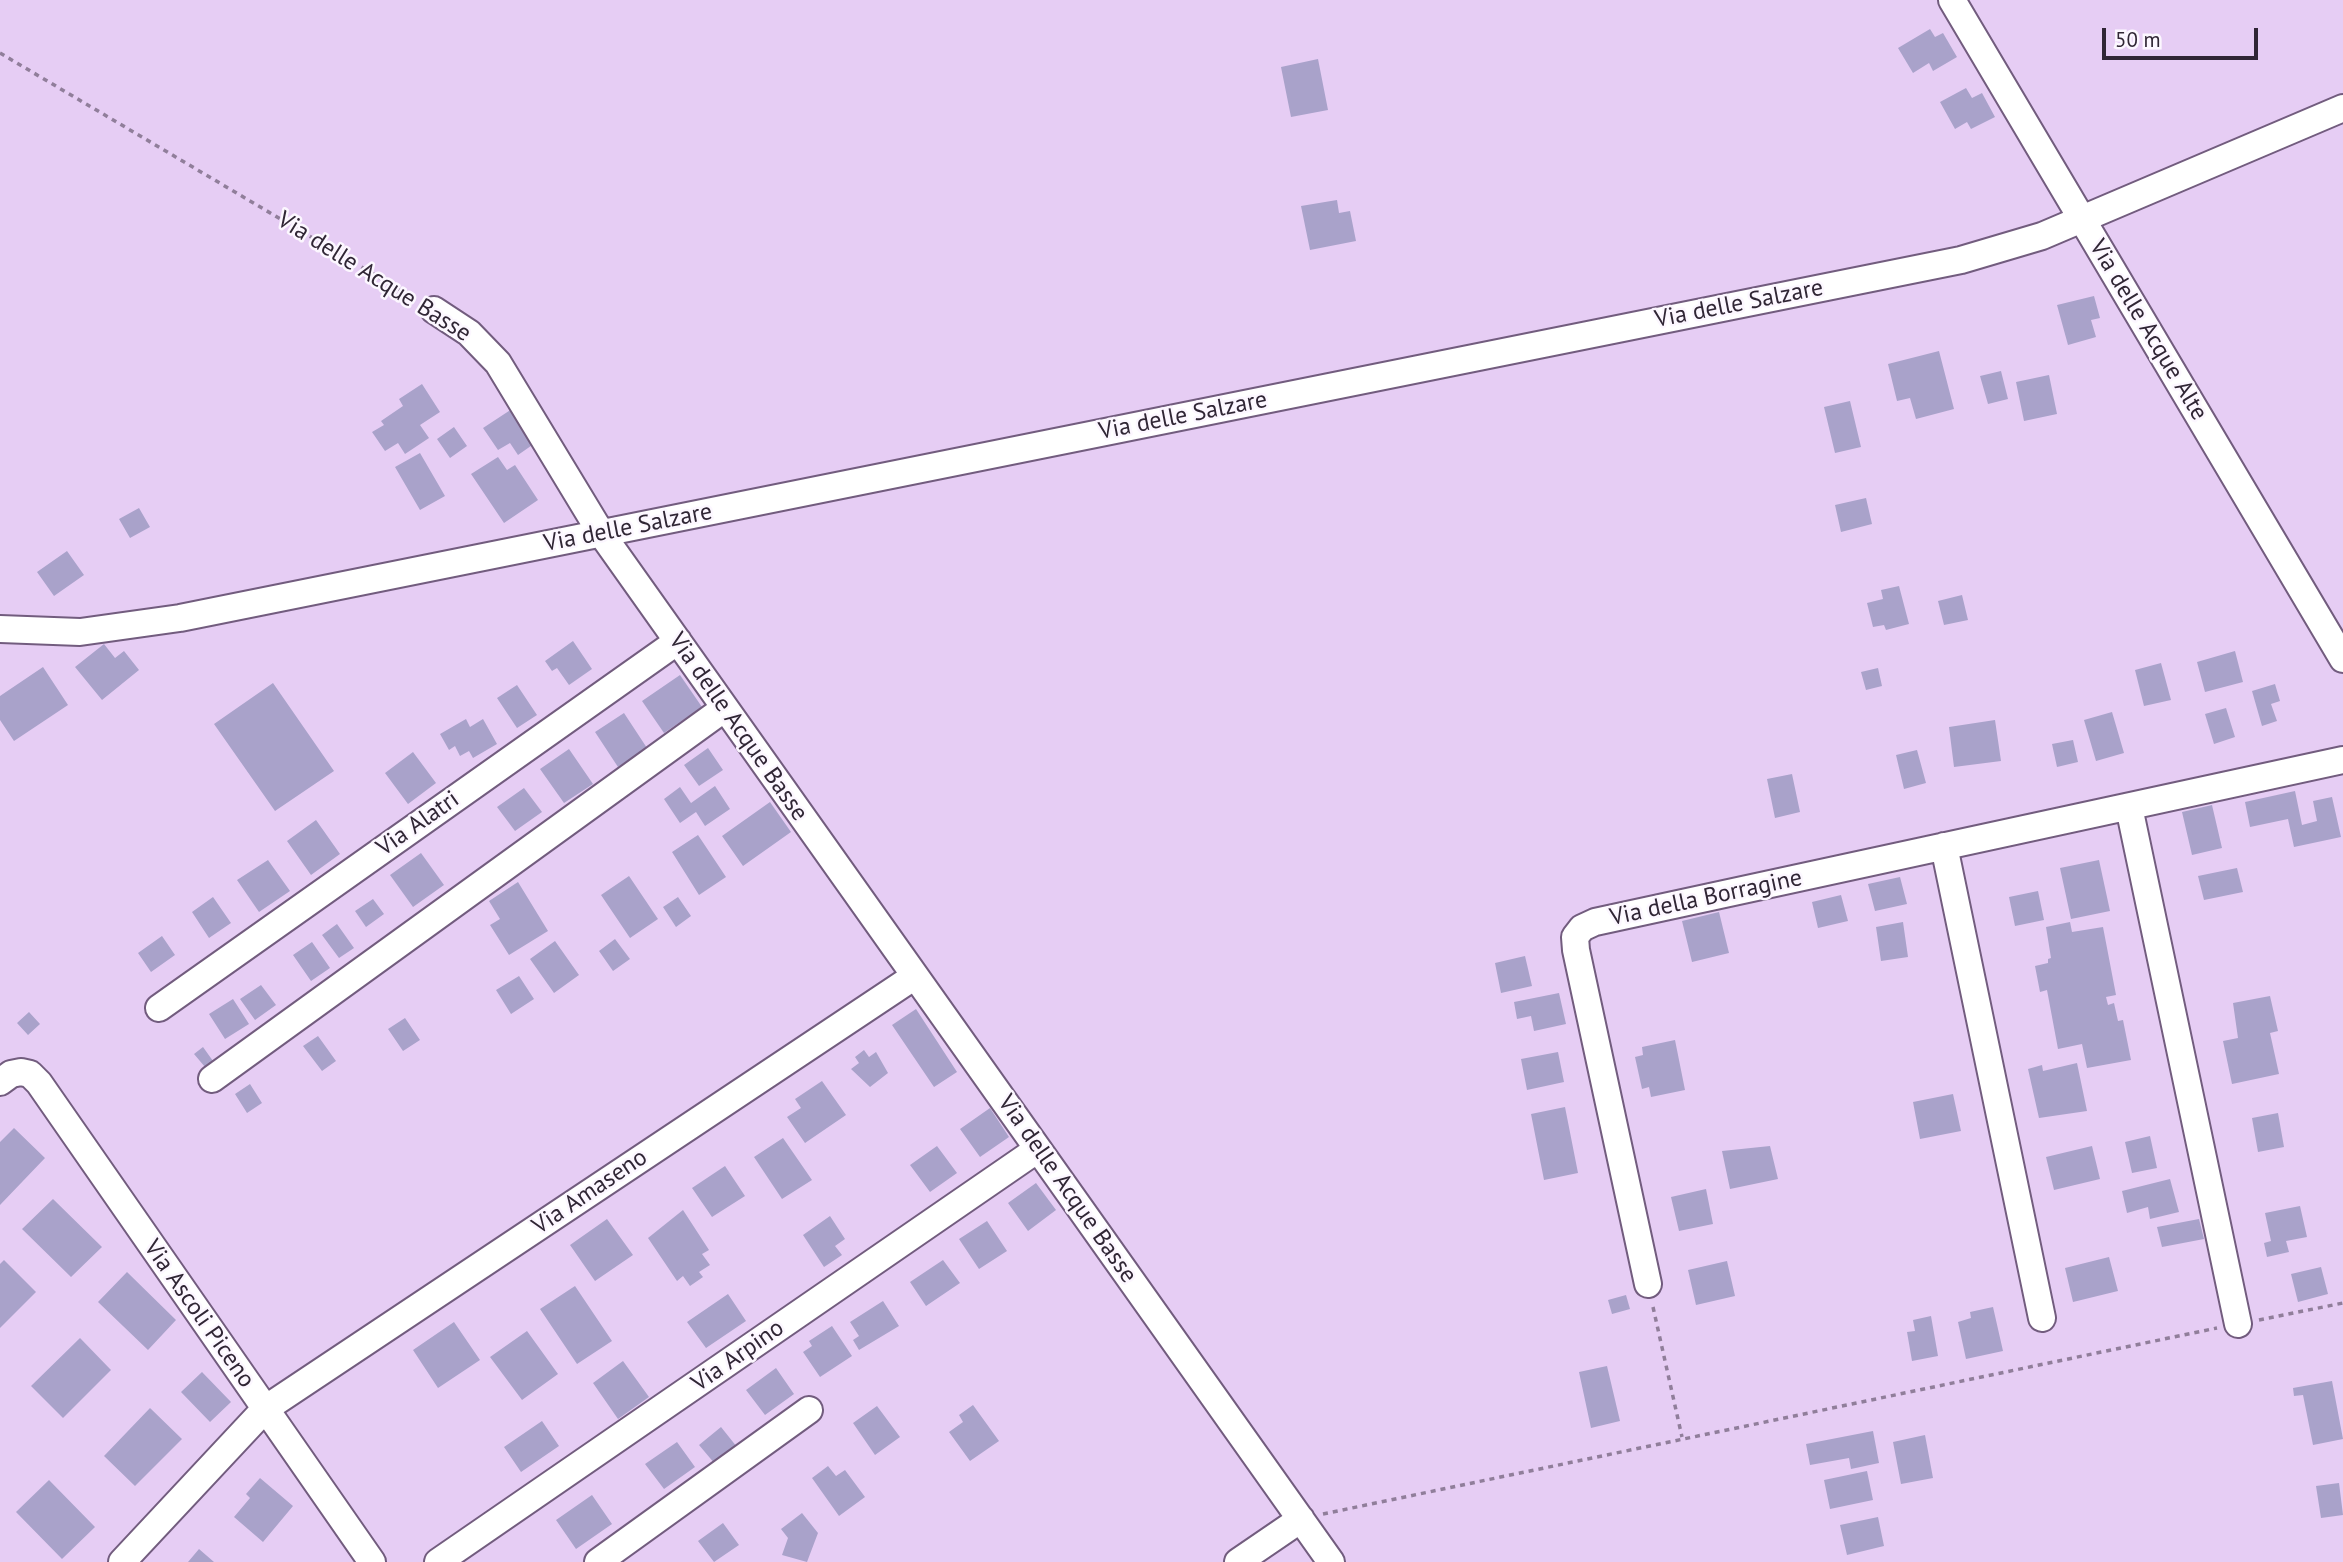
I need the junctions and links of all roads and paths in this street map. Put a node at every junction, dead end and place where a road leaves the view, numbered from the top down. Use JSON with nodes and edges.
{"nodes":[{"id":1,"x":1952,"y":0,"type":"edge"},
{"id":2,"x":0,"y":53,"type":"edge"},
{"id":3,"x":2343,"y":108,"type":"edge"},
{"id":4,"x":2082,"y":218,"type":"junction"},
{"id":5,"x":434,"y":310,"type":"joint"},
{"id":6,"x":601,"y":533,"type":"junction"},
{"id":7,"x":0,"y":629,"type":"edge"},
{"id":8,"x":678,"y":641,"type":"junction"},
{"id":9,"x":2343,"y":659,"type":"edge"},
{"id":10,"x":725,"y":708,"type":"junction"},
{"id":11,"x":2343,"y":760,"type":"edge"},
{"id":12,"x":2129,"y":807,"type":"junction"},
{"id":13,"x":1944,"y":846,"type":"junction"},
{"id":14,"x":915,"y":975,"type":"junction"},
{"id":15,"x":159,"y":1008,"type":"dead end"},
{"id":16,"x":10,"y":1077,"type":"edge"},
{"id":17,"x":212,"y":1079,"type":"dead end"},
{"id":18,"x":1038,"y":1149,"type":"junction"},
{"id":19,"x":1648,"y":1284,"type":"joint"},
{"id":20,"x":2343,"y":1303,"type":"edge"},
{"id":21,"x":2042,"y":1318,"type":"dead end"},
{"id":22,"x":2238,"y":1324,"type":"junction"},
{"id":23,"x":265,"y":1409,"type":"junction"},
{"id":24,"x":809,"y":1410,"type":"dead end"},
{"id":25,"x":1682,"y":1437,"type":"junction"},
{"id":26,"x":1301,"y":1519,"type":"junction"},
{"id":27,"x":122,"y":1562,"type":"edge"},
{"id":28,"x":372,"y":1562,"type":"edge"},
{"id":29,"x":438,"y":1562,"type":"edge"},
{"id":30,"x":598,"y":1562,"type":"edge"},
{"id":31,"x":1238,"y":1562,"type":"edge"},
{"id":32,"x":1331,"y":1562,"type":"edge"}],
"edges":[{"from":1,"to":4,"type":"street","name":"Via delle Acque Alte"},
{"from":2,"to":5,"type":"path","name":"Via delle Acque Basse"},
{"from":3,"to":4,"type":"street","name":"Via delle Salzare"},
{"from":4,"to":6,"type":"street","name":"Via delle Salzare"},
{"from":4,"to":9,"type":"street","name":"Via delle Acque Alte"},
{"from":5,"to":6,"type":"street","name":"Via delle Acque Basse"},
{"from":6,"to":7,"type":"street","name":"Via delle Salzare"},
{"from":6,"to":8,"type":"street","name":"Via delle Acque Basse"},
{"from":8,"to":10,"type":"street","name":"Via delle Acque Basse"},
{"from":8,"to":15,"type":"street","name":"Via Alatri"},
{"from":10,"to":14,"type":"street","name":"Via delle Acque Basse"},
{"from":10,"to":17,"type":"street"},
{"from":11,"to":12,"type":"street","name":"Via della Borragine"},
{"from":12,"to":13,"type":"street","name":"Via della Borragine"},
{"from":12,"to":22,"type":"street"},
{"from":13,"to":19,"type":"street","name":"Via della Borragine"},
{"from":13,"to":21,"type":"street"},
{"from":14,"to":18,"type":"street","name":"Via delle Acque Basse"},
{"from":14,"to":23,"type":"street","name":"Via Amaseno"},
{"from":16,"to":23,"type":"street","name":"Via Ascoli Piceno"},
{"from":18,"to":26,"type":"street","name":"Via delle Acque Basse"},
{"from":18,"to":29,"type":"street","name":"Via Arpino"},
{"from":19,"to":25,"type":"path"},
{"from":20,"to":22,"type":"path"},
{"from":22,"to":25,"type":"path"},
{"from":23,"to":27,"type":"street","name":"Via Amaseno"},
{"from":23,"to":28,"type":"street","name":"Via Ascoli Piceno"},
{"from":24,"to":30,"type":"street"},
{"from":25,"to":26,"type":"path"},
{"from":26,"to":31,"type":"street"},
{"from":26,"to":32,"type":"street","name":"Via delle Acque Basse"}]}
